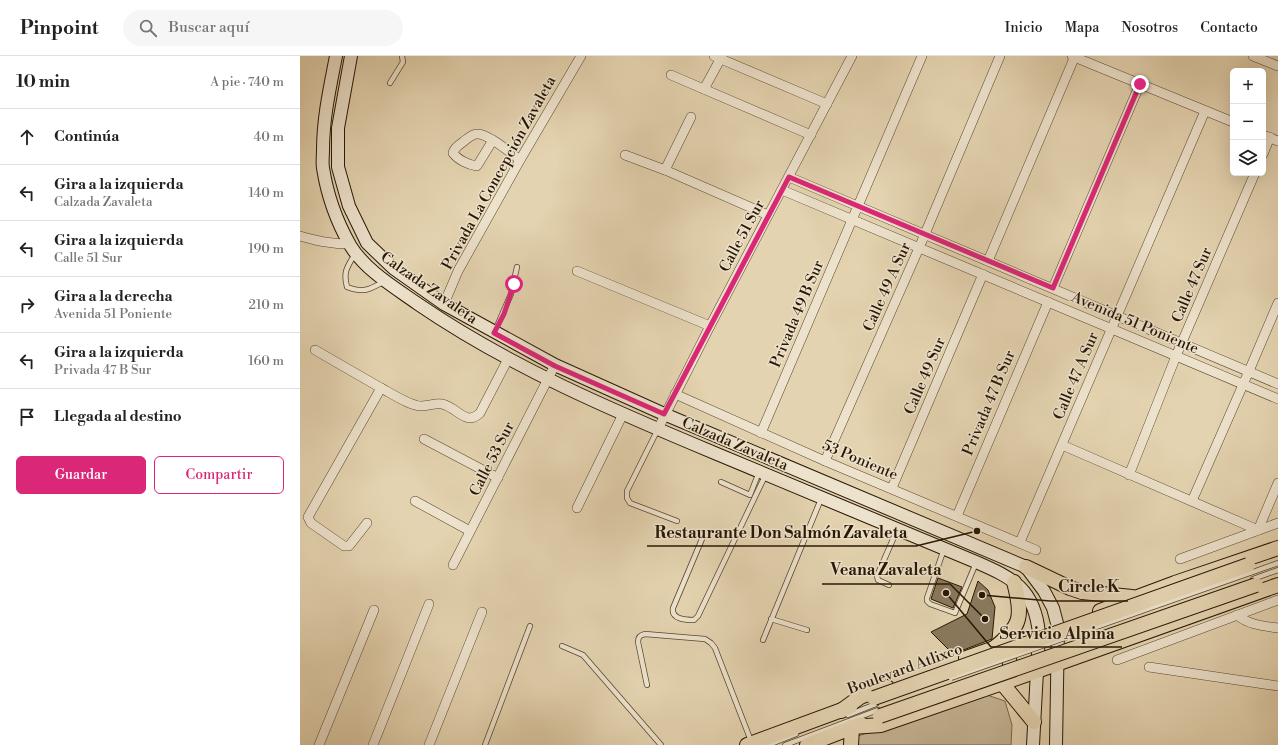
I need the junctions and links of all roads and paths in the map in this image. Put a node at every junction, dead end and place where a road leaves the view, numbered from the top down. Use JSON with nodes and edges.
{"nodes":[{"id":1,"x":336,"y":56,"type":"edge"},
{"id":2,"x":351,"y":56,"type":"edge"},
{"id":3,"x":402,"y":56,"type":"edge"},
{"id":4,"x":581,"y":56,"type":"edge"},
{"id":5,"x":852,"y":56,"type":"edge"},
{"id":6,"x":922,"y":56,"type":"edge"},
{"id":7,"x":1000,"y":56,"type":"edge"},
{"id":8,"x":1074,"y":56,"type":"edge"},
{"id":9,"x":1253,"y":56,"type":"edge"},
{"id":10,"x":719,"y":57,"type":"edge"},
{"id":11,"x":1278,"y":66,"type":"edge"},
{"id":12,"x":671,"y":74,"type":"dead end"},
{"id":13,"x":390,"y":83,"type":"dead end"},
{"id":14,"x":1140,"y":84,"type":"junction"},
{"id":15,"x":704,"y":89,"type":"junction"},
{"id":16,"x":827,"y":104,"type":"junction"},
{"id":17,"x":1205,"y":111,"type":"junction"},
{"id":18,"x":691,"y":117,"type":"dead end"},
{"id":19,"x":1230,"y":121,"type":"edge"},
{"id":20,"x":810,"y":135,"type":"junction"},
{"id":21,"x":493,"y":140,"type":"dead end"},
{"id":22,"x":625,"y":155,"type":"dead end"},
{"id":23,"x":520,"y":160,"type":"junction"},
{"id":24,"x":665,"y":170,"type":"junction"},
{"id":25,"x":1254,"y":176,"type":"edge"},
{"id":26,"x":789,"y":177,"type":"junction"},
{"id":27,"x":782,"y":190,"type":"junction"},
{"id":28,"x":858,"y":206,"type":"junction"},
{"id":29,"x":768,"y":215,"type":"junction"},
{"id":30,"x":852,"y":219,"type":"junction"},
{"id":31,"x":925,"y":234,"type":"junction"},
{"id":32,"x":300,"y":236,"type":"edge"},
{"id":33,"x":353,"y":248,"type":"junction"},
{"id":34,"x":919,"y":248,"type":"junction"},
{"id":35,"x":988,"y":261,"type":"junction"},
{"id":36,"x":517,"y":267,"type":"dead end"},
{"id":37,"x":577,"y":272,"type":"dead end"},
{"id":38,"x":983,"y":274,"type":"junction"},
{"id":39,"x":385,"y":281,"type":"junction"},
{"id":40,"x":1053,"y":288,"type":"junction"},
{"id":41,"x":1048,"y":302,"type":"junction"},
{"id":42,"x":1278,"y":303,"type":"edge"},
{"id":43,"x":444,"y":304,"type":"junction"},
{"id":44,"x":1117,"y":316,"type":"junction"},
{"id":45,"x":710,"y":326,"type":"junction"},
{"id":46,"x":1112,"y":329,"type":"junction"},
{"id":47,"x":494,"y":333,"type":"junction"},
{"id":48,"x":1182,"y":343,"type":"junction"},
{"id":49,"x":315,"y":350,"type":"dead end"},
{"id":50,"x":1176,"y":356,"type":"junction"},
{"id":51,"x":508,"y":359,"type":"junction"},
{"id":52,"x":555,"y":366,"type":"junction"},
{"id":53,"x":1249,"y":371,"type":"junction"},
{"id":54,"x":549,"y":379,"type":"junction"},
{"id":55,"x":1244,"y":384,"type":"junction"},
{"id":56,"x":1278,"y":384,"type":"edge"},
{"id":57,"x":381,"y":388,"type":"junction"},
{"id":58,"x":675,"y":394,"type":"junction"},
{"id":59,"x":1278,"y":399,"type":"edge"},
{"id":60,"x":623,"y":414,"type":"junction"},
{"id":61,"x":664,"y":414,"type":"junction"},
{"id":62,"x":658,"y":429,"type":"junction"},
{"id":63,"x":761,"y":433,"type":"junction"},
{"id":64,"x":424,"y":439,"type":"dead end"},
{"id":65,"x":1062,"y":445,"type":"junction"},
{"id":66,"x":825,"y":461,"type":"junction"},
{"id":67,"x":763,"y":473,"type":"junction"},
{"id":68,"x":1129,"y":475,"type":"junction"},
{"id":69,"x":498,"y":478,"type":"junction"},
{"id":70,"x":721,"y":482,"type":"dead end"},
{"id":71,"x":1278,"y":483,"type":"edge"},
{"id":72,"x":892,"y":488,"type":"junction"},
{"id":73,"x":750,"y":495,"type":"junction"},
{"id":74,"x":756,"y":497,"type":"junction"},
{"id":75,"x":822,"y":498,"type":"junction"},
{"id":76,"x":415,"y":501,"type":"dead end"},
{"id":77,"x":1192,"y":501,"type":"junction"},
{"id":78,"x":577,"y":508,"type":"dead end"},
{"id":79,"x":957,"y":516,"type":"junction"},
{"id":80,"x":677,"y":521,"type":"dead end"},
{"id":81,"x":367,"y":523,"type":"dead end"},
{"id":82,"x":1278,"y":523,"type":"edge"},
{"id":83,"x":897,"y":529,"type":"junction"},
{"id":84,"x":1258,"y":530,"type":"junction"},
{"id":85,"x":470,"y":532,"type":"junction"},
{"id":86,"x":702,"y":539,"type":"dead end"},
{"id":87,"x":1020,"y":542,"type":"junction"},
{"id":88,"x":1278,"y":548,"type":"edge"},
{"id":89,"x":944,"y":549,"type":"junction"},
{"id":90,"x":1036,"y":550,"type":"dead end"},
{"id":91,"x":1278,"y":554,"type":"edge"},
{"id":92,"x":1180,"y":559,"type":"dead end"},
{"id":93,"x":976,"y":562,"type":"junction"},
{"id":94,"x":1278,"y":562,"type":"edge"},
{"id":95,"x":453,"y":565,"type":"dead end"},
{"id":96,"x":1026,"y":567,"type":"junction"},
{"id":97,"x":1278,"y":570,"type":"edge"},
{"id":98,"x":1250,"y":577,"type":"junction"},
{"id":99,"x":1278,"y":578,"type":"edge"},
{"id":100,"x":1014,"y":582,"type":"junction"},
{"id":101,"x":889,"y":585,"type":"dead end"},
{"id":102,"x":1278,"y":585,"type":"edge"},
{"id":103,"x":1137,"y":597,"type":"junction"},
{"id":104,"x":1278,"y":600,"type":"edge"},
{"id":105,"x":430,"y":604,"type":"dead end"},
{"id":106,"x":374,"y":610,"type":"dead end"},
{"id":107,"x":482,"y":612,"type":"dead end"},
{"id":108,"x":1237,"y":615,"type":"junction"},
{"id":109,"x":1084,"y":616,"type":"junction"},
{"id":110,"x":771,"y":619,"type":"junction"},
{"id":111,"x":530,"y":626,"type":"dead end"},
{"id":112,"x":1058,"y":626,"type":"junction"},
{"id":113,"x":1278,"y":628,"type":"edge"},
{"id":114,"x":807,"y":630,"type":"dead end"},
{"id":115,"x":1039,"y":634,"type":"junction"},
{"id":116,"x":763,"y":640,"type":"dead end"},
{"id":117,"x":1065,"y":644,"type":"dead end"},
{"id":118,"x":562,"y":646,"type":"dead end"},
{"id":119,"x":994,"y":648,"type":"junction"},
{"id":120,"x":1050,"y":650,"type":"dead end"},
{"id":121,"x":1097,"y":650,"type":"junction"},
{"id":122,"x":1043,"y":652,"type":"dead end"},
{"id":123,"x":1035,"y":655,"type":"dead end"},
{"id":124,"x":1117,"y":660,"type":"dead end"},
{"id":125,"x":1013,"y":663,"type":"dead end"},
{"id":126,"x":1058,"y":663,"type":"junction"},
{"id":127,"x":1005,"y":665,"type":"dead end"},
{"id":128,"x":1149,"y":667,"type":"dead end"},
{"id":129,"x":1037,"y":671,"type":"junction"},
{"id":130,"x":943,"y":681,"type":"dead end"},
{"id":131,"x":1002,"y":683,"type":"junction"},
{"id":132,"x":648,"y":685,"type":"dead end"},
{"id":133,"x":1278,"y":686,"type":"edge"},
{"id":134,"x":879,"y":706,"type":"junction"},
{"id":135,"x":840,"y":714,"type":"junction"},
{"id":136,"x":1034,"y":722,"type":"junction"},
{"id":137,"x":852,"y":727,"type":"junction"},
{"id":138,"x":810,"y":741,"type":"edge"},
{"id":139,"x":750,"y":744,"type":"edge"},
{"id":140,"x":319,"y":745,"type":"edge"},
{"id":141,"x":373,"y":745,"type":"edge"},
{"id":142,"x":429,"y":745,"type":"edge"},
{"id":143,"x":485,"y":745,"type":"edge"},
{"id":144,"x":661,"y":745,"type":"edge"},
{"id":145,"x":768,"y":745,"type":"edge"},
{"id":146,"x":785,"y":745,"type":"edge"},
{"id":147,"x":851,"y":745,"type":"edge"},
{"id":148,"x":1033,"y":745,"type":"edge"},
{"id":149,"x":1056,"y":745,"type":"edge"}],
"edges":[{"from":1,"to":33,"type":"main road","name":"Calzada Zavaleta"},
{"from":2,"to":43,"type":"main road","name":"Calzada Zavaleta"},
{"from":3,"to":13,"type":"lane"},
{"from":4,"to":23,"type":"street","name":"Privada La Concepción Zavaleta"},
{"from":5,"to":16,"type":"street","name":"Calle 51 Sur"},
{"from":6,"to":28,"type":"street","name":"Privada 49 B Sur"},
{"from":7,"to":31,"type":"street","name":"Calle 49 A Sur"},
{"from":8,"to":14,"type":"street"},
{"from":8,"to":35,"type":"street"},
{"from":9,"to":11,"type":"street"},
{"from":10,"to":15,"type":"street"},
{"from":10,"to":16,"type":"street"},
{"from":12,"to":15,"type":"street"},
{"from":14,"to":17,"type":"street"},
{"from":14,"to":40,"type":"street"},
{"from":15,"to":20,"type":"street"},
{"from":16,"to":20,"type":"street","name":"Calle 51 Sur"},
{"from":17,"to":19,"type":"street"},
{"from":17,"to":44,"type":"street","name":"Calle 47 A Sur"},
{"from":18,"to":24,"type":"street"},
{"from":20,"to":26,"type":"street","name":"Calle 51 Sur"},
{"from":21,"to":23,"type":"street"},
{"from":22,"to":24,"type":"street"},
{"from":23,"to":43,"type":"street","name":"Privada La Concepción Zavaleta"},
{"from":24,"to":29,"type":"street"},
{"from":25,"to":48,"type":"street","name":"Calle 47 Sur"},
{"from":26,"to":27,"type":"street","name":"Calle 51 Sur"},
{"from":26,"to":28,"type":"street","name":"Avenida 51 Poniente"},
{"from":27,"to":29,"type":"street","name":"Calle 51 Sur"},
{"from":27,"to":30,"type":"street","name":"Avenida 51 Poniente"},
{"from":28,"to":30,"type":"street","name":"Privada 49 B Sur"},
{"from":28,"to":31,"type":"street","name":"Avenida 51 Poniente"},
{"from":29,"to":45,"type":"street","name":"Calle 51 Sur"},
{"from":30,"to":34,"type":"street","name":"Avenida 51 Poniente"},
{"from":30,"to":63,"type":"street","name":"Privada 49 B Sur"},
{"from":31,"to":34,"type":"street","name":"Calle 49 A Sur"},
{"from":31,"to":35,"type":"street","name":"Avenida 51 Poniente"},
{"from":32,"to":33,"type":"street"},
{"from":33,"to":39,"type":"main road","name":"Calzada Zavaleta"},
{"from":33,"to":39,"type":"lane"},
{"from":34,"to":38,"type":"street","name":"Avenida 51 Poniente"},
{"from":34,"to":66,"type":"street","name":"Calle 49 A Sur"},
{"from":35,"to":40,"type":"street","name":"Avenida 51 Poniente"},
{"from":36,"to":47,"type":"lane"},
{"from":37,"to":45,"type":"street"},
{"from":38,"to":41,"type":"street","name":"Avenida 51 Poniente"},
{"from":38,"to":72,"type":"street","name":"Calle 49 Sur"},
{"from":39,"to":51,"type":"main road","name":"Calzada Zavaleta"},
{"from":40,"to":44,"type":"street","name":"Avenida 51 Poniente"},
{"from":41,"to":46,"type":"street","name":"Avenida 51 Poniente"},
{"from":41,"to":79,"type":"street","name":"Privada 47 B Sur"},
{"from":42,"to":53,"type":"street"},
{"from":43,"to":47,"type":"main road","name":"Calzada Zavaleta"},
{"from":44,"to":46,"type":"street","name":"Calle 47 A Sur"},
{"from":44,"to":48,"type":"street","name":"Avenida 51 Poniente"},
{"from":45,"to":58,"type":"street","name":"Calle 51 Sur"},
{"from":46,"to":50,"type":"street","name":"Avenida 51 Poniente"},
{"from":46,"to":65,"type":"street","name":"Calle 47 A Sur"},
{"from":47,"to":52,"type":"main road","name":"Calzada Zavaleta"},
{"from":48,"to":50,"type":"street","name":"Calle 47 Sur"},
{"from":48,"to":53,"type":"street","name":"Avenida 51 Poniente"},
{"from":49,"to":57,"type":"street"},
{"from":50,"to":55,"type":"street","name":"Avenida 51 Poniente"},
{"from":50,"to":68,"type":"street","name":"Calle 47 Sur"},
{"from":51,"to":54,"type":"main road","name":"Calzada Zavaleta"},
{"from":51,"to":57,"type":"street"},
{"from":52,"to":54,"type":"street","name":"Calle 53 Sur"},
{"from":52,"to":61,"type":"main road","name":"Calzada Zavaleta"},
{"from":53,"to":55,"type":"street"},
{"from":53,"to":56,"type":"street","name":"Avenida 51 Poniente"},
{"from":54,"to":60,"type":"main road","name":"Calzada Zavaleta"},
{"from":54,"to":69,"type":"street","name":"Calle 53 Sur"},
{"from":55,"to":59,"type":"street","name":"Avenida 51 Poniente"},
{"from":55,"to":77,"type":"street"},
{"from":57,"to":81,"type":"street"},
{"from":58,"to":61,"type":"street","name":"Calle 51 Sur"},
{"from":58,"to":63,"type":"street","name":"53 Poniente"},
{"from":60,"to":62,"type":"main road","name":"Calzada Zavaleta"},
{"from":60,"to":78,"type":"street"},
{"from":61,"to":62,"type":"street","name":"Calle 51 Sur"},
{"from":61,"to":96,"type":"main road","name":"Calzada Zavaleta"},
{"from":62,"to":67,"type":"main road","name":"Calzada Zavaleta"},
{"from":62,"to":80,"type":"lane"},
{"from":63,"to":66,"type":"street","name":"53 Poniente"},
{"from":64,"to":69,"type":"street"},
{"from":65,"to":68,"type":"street"},
{"from":65,"to":87,"type":"street","name":"Calle 47 A Sur"},
{"from":66,"to":72,"type":"street","name":"53 Poniente"},
{"from":67,"to":73,"type":"lane"},
{"from":67,"to":74,"type":"lane"},
{"from":67,"to":75,"type":"main road","name":"Calzada Zavaleta"},
{"from":68,"to":77,"type":"street"},
{"from":69,"to":85,"type":"street","name":"Calle 53 Sur"},
{"from":70,"to":73,"type":"lane"},
{"from":71,"to":84,"type":"street"},
{"from":72,"to":79,"type":"street","name":"53 Poniente"},
{"from":73,"to":74,"type":"lane"},
{"from":74,"to":86,"type":"lane"},
{"from":75,"to":83,"type":"main road","name":"Calzada Zavaleta"},
{"from":75,"to":110,"type":"lane"},
{"from":76,"to":85,"type":"street"},
{"from":77,"to":84,"type":"street"},
{"from":79,"to":87,"type":"street","name":"53 Poniente"},
{"from":82,"to":84,"type":"street"},
{"from":83,"to":89,"type":"main road","name":"Calzada Zavaleta"},
{"from":83,"to":101,"type":"lane"},
{"from":84,"to":92,"type":"street"},
{"from":85,"to":95,"type":"street","name":"Calle 53 Sur"},
{"from":87,"to":90,"type":"street","name":"53 Poniente"},
{"from":88,"to":103,"type":"main road"},
{"from":89,"to":93,"type":"main road","name":"Calzada Zavaleta"},
{"from":89,"to":93,"type":"lane"},
{"from":91,"to":98,"type":"main road","name":"Boulevard Atlixco"},
{"from":93,"to":100,"type":"main road","name":"Calzada Zavaleta"},
{"from":94,"to":98,"type":"lane"},
{"from":96,"to":103,"type":"main road"},
{"from":96,"to":112,"type":"main road"},
{"from":97,"to":98,"type":"lane"},
{"from":98,"to":99,"type":"main road","name":"Boulevard Atlixco"},
{"from":98,"to":130,"type":"lane","bridge":true},
{"from":98,"to":134,"type":"main road","name":"Boulevard Atlixco","bridge":true},
{"from":98,"to":134,"type":"main road","name":"Boulevard Atlixco","bridge":true},
{"from":100,"to":115,"type":"main road","name":"Calzada Zavaleta"},
{"from":100,"to":119,"type":"main road"},
{"from":102,"to":121,"type":"main road"},
{"from":103,"to":109,"type":"main road"},
{"from":104,"to":108,"type":"street"},
{"from":105,"to":141,"type":"street"},
{"from":106,"to":140,"type":"street"},
{"from":107,"to":142,"type":"street"},
{"from":108,"to":113,"type":"street"},
{"from":108,"to":124,"type":"street"},
{"from":109,"to":112,"type":"main road"},
{"from":109,"to":121,"type":"main road"},
{"from":110,"to":114,"type":"lane"},
{"from":110,"to":116,"type":"lane"},
{"from":111,"to":143,"type":"lane"},
{"from":112,"to":115,"type":"main road"},
{"from":112,"to":126,"type":"main road"},
{"from":115,"to":119,"type":"main road"},
{"from":115,"to":129,"type":"main road","name":"Calzada Zavaleta"},
{"from":117,"to":120,"type":"lane"},
{"from":118,"to":144,"type":"lane"},
{"from":119,"to":131,"type":"main road"},
{"from":119,"to":135,"type":"main road"},
{"from":121,"to":126,"type":"main road"},
{"from":122,"to":123,"type":"lane"},
{"from":125,"to":127,"type":"lane"},
{"from":126,"to":129,"type":"main road"},
{"from":126,"to":149,"type":"main road"},
{"from":128,"to":133,"type":"street"},
{"from":129,"to":131,"type":"main road"},
{"from":129,"to":136,"type":"main road","name":"Calzada Zavaleta"},
{"from":131,"to":136,"type":"main road"},
{"from":131,"to":137,"type":"main road"},
{"from":132,"to":139,"type":"lane"},
{"from":134,"to":135,"type":"main road","name":"Boulevard Atlixco"},
{"from":134,"to":137,"type":"main road","name":"Boulevard Atlixco"},
{"from":134,"to":146,"type":"lane"},
{"from":135,"to":139,"type":"main road","name":"Boulevard Atlixco"},
{"from":136,"to":148,"type":"main road","name":"Calzada Zavaleta"},
{"from":137,"to":138,"type":"main road","name":"Boulevard Atlixco"},
{"from":137,"to":147,"type":"main road"},
{"from":138,"to":145,"type":"lane"}]}
